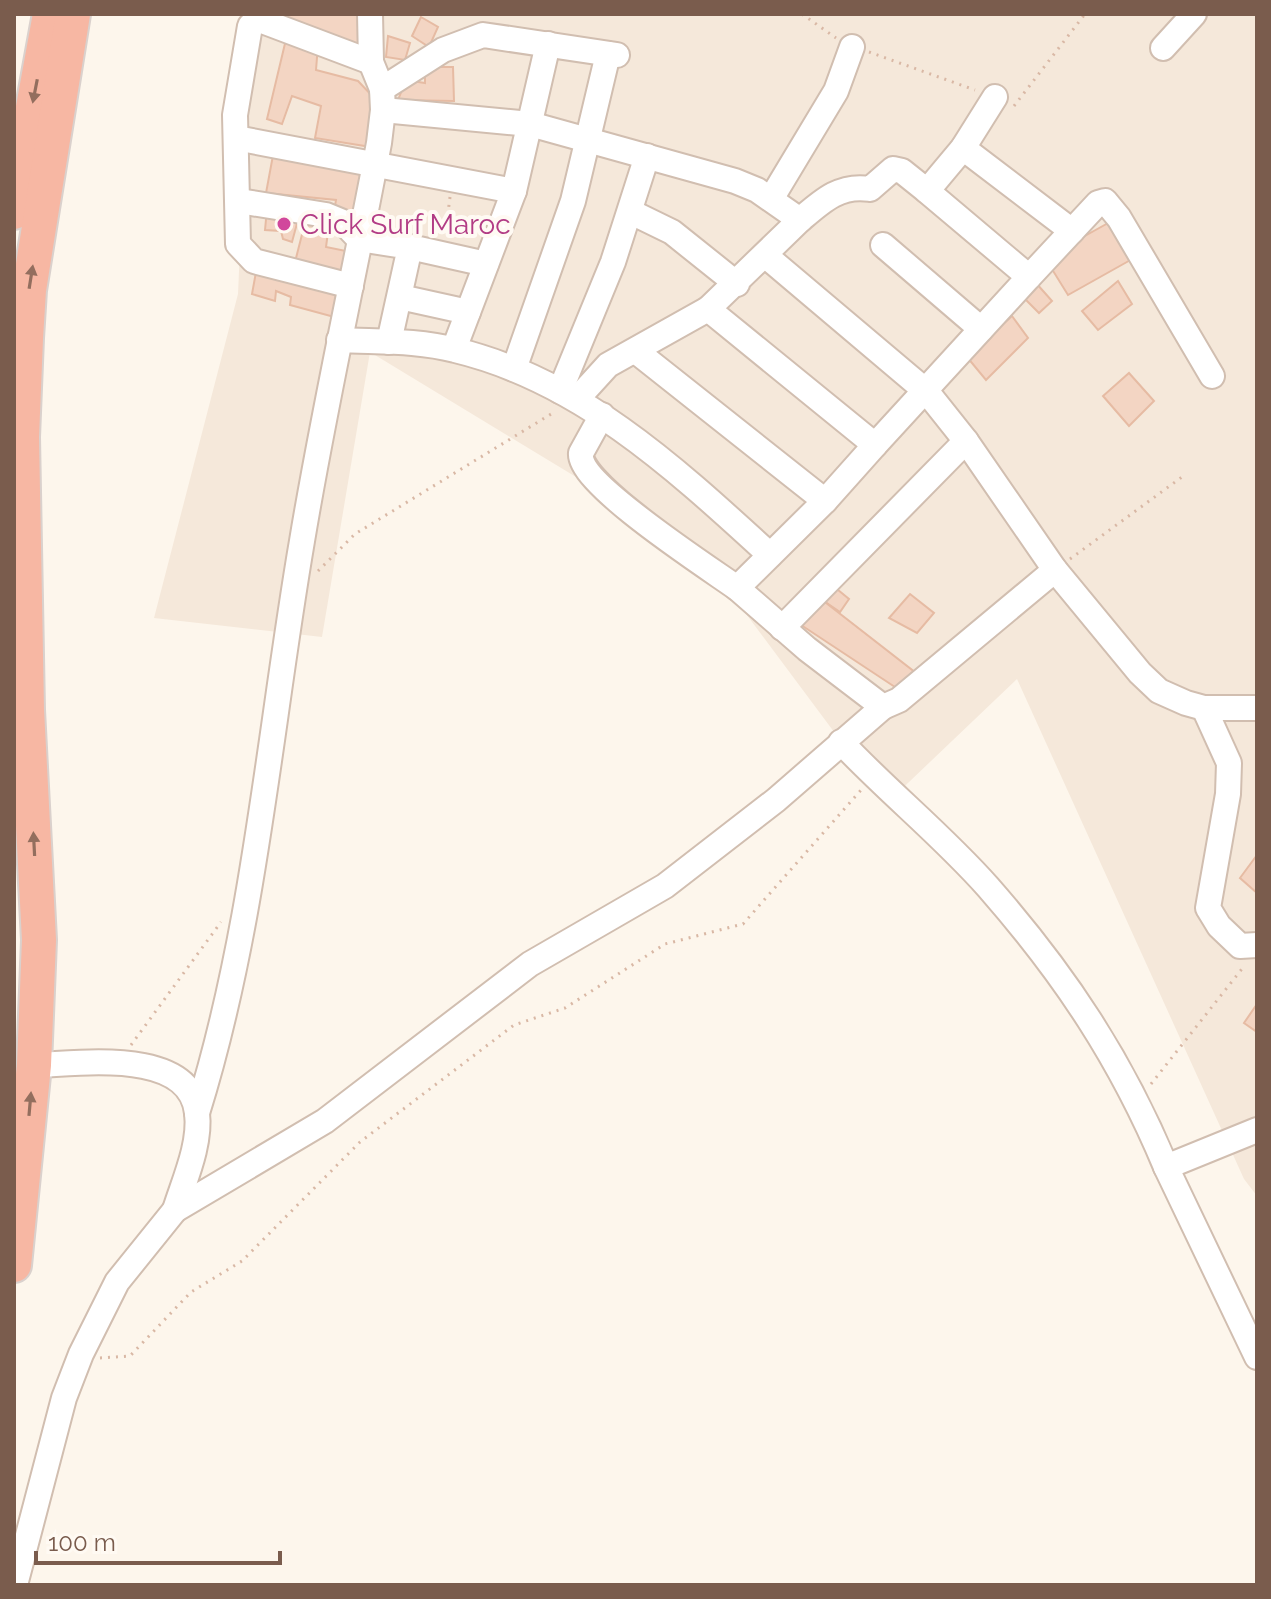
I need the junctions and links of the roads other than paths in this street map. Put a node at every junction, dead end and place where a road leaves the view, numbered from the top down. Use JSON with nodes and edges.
{"nodes":[{"id":1,"x":50,"y":14,"type":"edge"},
{"id":2,"x":73,"y":14,"type":"edge"},
{"id":3,"x":370,"y":14,"type":"edge"},
{"id":4,"x":1194,"y":14,"type":"edge"},
{"id":5,"x":548,"y":44,"type":"junction"},
{"id":6,"x":852,"y":47,"type":"road end"},
{"id":7,"x":1163,"y":48,"type":"dead end"},
{"id":8,"x":371,"y":62,"type":"junction"},
{"id":9,"x":995,"y":97,"type":"road end"},
{"id":10,"x":382,"y":100,"type":"junction"},
{"id":11,"x":530,"y":124,"type":"junction"},
{"id":12,"x":236,"y":138,"type":"junction"},
{"id":13,"x":588,"y":138,"type":"junction"},
{"id":14,"x":963,"y":148,"type":"junction"},
{"id":15,"x":647,"y":156,"type":"junction"},
{"id":16,"x":375,"y":165,"type":"junction"},
{"id":17,"x":514,"y":191,"type":"junction"},
{"id":18,"x":927,"y":191,"type":"junction"},
{"id":19,"x":771,"y":199,"type":"junction"},
{"id":20,"x":239,"y":201,"type":"junction"},
{"id":21,"x":14,"y":212,"type":"edge"},
{"id":22,"x":631,"y":212,"type":"junction"},
{"id":23,"x":800,"y":220,"type":"junction"},
{"id":24,"x":1072,"y":231,"type":"junction"},
{"id":25,"x":359,"y":239,"type":"junction"},
{"id":26,"x":883,"y":245,"type":"dead end"},
{"id":27,"x":410,"y":247,"type":"junction"},
{"id":28,"x":766,"y":256,"type":"junction"},
{"id":29,"x":486,"y":264,"type":"junction"},
{"id":30,"x":1029,"y":277,"type":"junction"},
{"id":31,"x":737,"y":284,"type":"junction"},
{"id":32,"x":351,"y":286,"type":"junction"},
{"id":33,"x":400,"y":297,"type":"junction"},
{"id":34,"x":708,"y":309,"type":"junction"},
{"id":35,"x":468,"y":312,"type":"junction"},
{"id":36,"x":981,"y":329,"type":"junction"},
{"id":37,"x":339,"y":340,"type":"junction"},
{"id":38,"x":389,"y":342,"type":"junction"},
{"id":39,"x":454,"y":349,"type":"junction"},
{"id":40,"x":637,"y":352,"type":"junction"},
{"id":41,"x":514,"y":369,"type":"junction"},
{"id":42,"x":1212,"y":376,"type":"dead end"},
{"id":43,"x":927,"y":392,"type":"junction"},
{"id":44,"x":568,"y":395,"type":"junction"},
{"id":45,"x":602,"y":415,"type":"junction"},
{"id":46,"x":966,"y":441,"type":"junction"},
{"id":47,"x":875,"y":445,"type":"junction"},
{"id":48,"x":825,"y":501,"type":"junction"},
{"id":49,"x":770,"y":555,"type":"junction"},
{"id":50,"x":1055,"y":570,"type":"junction"},
{"id":51,"x":737,"y":588,"type":"junction"},
{"id":52,"x":782,"y":628,"type":"junction"},
{"id":53,"x":883,"y":707,"type":"junction"},
{"id":54,"x":1204,"y":708,"type":"junction"},
{"id":55,"x":1257,"y":708,"type":"edge"},
{"id":56,"x":841,"y":742,"type":"junction"},
{"id":57,"x":1254,"y":950,"type":"edge"},
{"id":58,"x":34,"y":1065,"type":"junction"},
{"id":59,"x":197,"y":1113,"type":"junction"},
{"id":60,"x":1257,"y":1130,"type":"edge"},
{"id":61,"x":1166,"y":1167,"type":"junction"},
{"id":62,"x":175,"y":1210,"type":"junction"},
{"id":63,"x":14,"y":1265,"type":"edge"},
{"id":64,"x":1257,"y":1357,"type":"edge"},
{"id":65,"x":15,"y":1585,"type":"edge"}],
"edges":[{"from":1,"to":21,"type":"highway","one_way":true},
{"from":58,"to":2,"type":"highway","one_way":true},
{"from":3,"to":8,"type":"street"},
{"from":4,"to":7,"type":"street"},
{"from":5,"to":10,"type":"street"},
{"from":5,"to":11,"type":"street"},
{"from":5,"to":13,"type":"street"},
{"from":6,"to":19,"type":"street"},
{"from":8,"to":10,"type":"street"},
{"from":8,"to":12,"type":"street"},
{"from":9,"to":14,"type":"street"},
{"from":10,"to":11,"type":"street"},
{"from":10,"to":16,"type":"street"},
{"from":11,"to":13,"type":"street"},
{"from":11,"to":17,"type":"street"},
{"from":12,"to":16,"type":"street"},
{"from":12,"to":20,"type":"street"},
{"from":13,"to":15,"type":"street"},
{"from":13,"to":41,"type":"street"},
{"from":14,"to":18,"type":"street"},
{"from":14,"to":24,"type":"street"},
{"from":15,"to":19,"type":"street"},
{"from":15,"to":22,"type":"street"},
{"from":16,"to":17,"type":"street"},
{"from":16,"to":25,"type":"street"},
{"from":17,"to":29,"type":"street"},
{"from":18,"to":23,"type":"street"},
{"from":18,"to":30,"type":"street"},
{"from":19,"to":23,"type":"street"},
{"from":20,"to":25,"type":"street"},
{"from":20,"to":32,"type":"street"},
{"from":22,"to":31,"type":"street"},
{"from":22,"to":44,"type":"street"},
{"from":23,"to":28,"type":"street"},
{"from":24,"to":30,"type":"street"},
{"from":24,"to":42,"type":"street"},
{"from":25,"to":27,"type":"street"},
{"from":25,"to":32,"type":"street"},
{"from":26,"to":36,"type":"street"},
{"from":27,"to":29,"type":"street"},
{"from":27,"to":33,"type":"street"},
{"from":28,"to":31,"type":"street"},
{"from":28,"to":43,"type":"street"},
{"from":29,"to":35,"type":"street"},
{"from":30,"to":36,"type":"street"},
{"from":31,"to":34,"type":"street"},
{"from":32,"to":37,"type":"street"},
{"from":33,"to":35,"type":"street"},
{"from":33,"to":38,"type":"street"},
{"from":34,"to":40,"type":"street"},
{"from":34,"to":47,"type":"street"},
{"from":35,"to":39,"type":"street"},
{"from":36,"to":43,"type":"street"},
{"from":37,"to":38,"type":"street"},
{"from":37,"to":59,"type":"street"},
{"from":38,"to":39,"type":"street"},
{"from":39,"to":41,"type":"street"},
{"from":40,"to":44,"type":"street"},
{"from":40,"to":48,"type":"street"},
{"from":41,"to":44,"type":"street"},
{"from":43,"to":46,"type":"street"},
{"from":43,"to":47,"type":"street"},
{"from":44,"to":45,"type":"street"},
{"from":45,"to":49,"type":"street"},
{"from":45,"to":51,"type":"street"},
{"from":46,"to":50,"type":"street"},
{"from":46,"to":52,"type":"street"},
{"from":47,"to":48,"type":"street"},
{"from":48,"to":49,"type":"street"},
{"from":49,"to":51,"type":"street"},
{"from":50,"to":53,"type":"street"},
{"from":50,"to":54,"type":"street"},
{"from":51,"to":52,"type":"street"},
{"from":52,"to":53,"type":"street"},
{"from":53,"to":56,"type":"street"},
{"from":54,"to":55,"type":"street"},
{"from":54,"to":57,"type":"street"},
{"from":56,"to":61,"type":"street"},
{"from":56,"to":62,"type":"street"},
{"from":58,"to":59,"type":"street"},
{"from":63,"to":58,"type":"highway","one_way":true},
{"from":59,"to":62,"type":"street"},
{"from":60,"to":61,"type":"street"},
{"from":61,"to":64,"type":"street"},
{"from":62,"to":65,"type":"street"}]}
